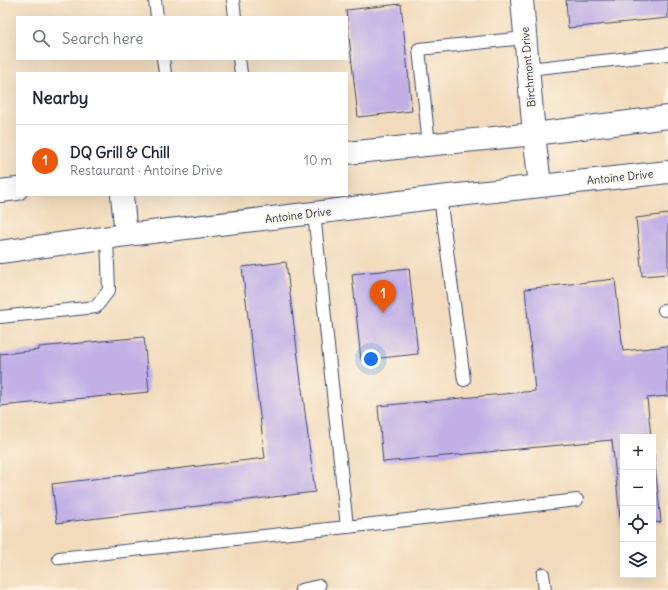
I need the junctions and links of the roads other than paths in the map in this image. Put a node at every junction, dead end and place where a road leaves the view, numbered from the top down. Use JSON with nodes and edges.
{"nodes":[{"id":1,"x":155,"y":0,"type":"edge"},
{"id":2,"x":233,"y":0,"type":"edge"},
{"id":3,"x":522,"y":0,"type":"edge"},
{"id":4,"x":157,"y":16,"type":"edge"},
{"id":5,"x":235,"y":16,"type":"edge"},
{"id":6,"x":525,"y":38,"type":"junction"},
{"id":7,"x":668,"y":54,"type":"edge"},
{"id":8,"x":163,"y":60,"type":"edge"},
{"id":9,"x":239,"y":60,"type":"edge"},
{"id":10,"x":528,"y":69,"type":"junction"},
{"id":11,"x":165,"y":72,"type":"edge"},
{"id":12,"x":241,"y":72,"type":"edge"},
{"id":13,"x":668,"y":117,"type":"edge"},
{"id":14,"x":534,"y":134,"type":"junction"},
{"id":15,"x":429,"y":145,"type":"junction"},
{"id":16,"x":348,"y":153,"type":"edge"},
{"id":17,"x":668,"y":172,"type":"edge"},
{"id":18,"x":540,"y":185,"type":"junction"},
{"id":19,"x":16,"y":189,"type":"edge"},
{"id":20,"x":0,"y":191,"type":"edge"},
{"id":21,"x":122,"y":196,"type":"edge"},
{"id":22,"x":440,"y":197,"type":"junction"},
{"id":23,"x":314,"y":213,"type":"junction"},
{"id":24,"x":116,"y":236,"type":"junction"},
{"id":25,"x":0,"y":252,"type":"edge"},
{"id":26,"x":0,"y":317,"type":"edge"},
{"id":27,"x":464,"y":380,"type":"dead end"},
{"id":28,"x":577,"y":500,"type":"dead end"},
{"id":29,"x":347,"y":527,"type":"junction"},
{"id":30,"x":59,"y":558,"type":"dead end"},
{"id":31,"x":543,"y":574,"type":"dead end"},
{"id":32,"x":319,"y":586,"type":"dead end"},
{"id":33,"x":301,"y":590,"type":"edge"},
{"id":34,"x":545,"y":590,"type":"edge"}],
"edges":[{"from":1,"to":4,"type":"lane"},
{"from":2,"to":5,"type":"lane"},
{"from":3,"to":6,"type":"main road","name":"Birchmont Drive"},
{"from":6,"to":10,"type":"main road","name":"Birchmont Drive"},
{"from":6,"to":15,"type":"lane"},
{"from":7,"to":10,"type":"lane"},
{"from":8,"to":11,"type":"lane"},
{"from":9,"to":12,"type":"lane"},
{"from":10,"to":14,"type":"main road","name":"Birchmont Drive"},
{"from":13,"to":14,"type":"main road"},
{"from":14,"to":15,"type":"main road"},
{"from":14,"to":18,"type":"main road","name":"Birchmont Drive"},
{"from":15,"to":16,"type":"main road"},
{"from":17,"to":18,"type":"main road","name":"Antoine Drive"},
{"from":18,"to":22,"type":"main road","name":"Antoine Drive"},
{"from":19,"to":20,"type":"main road"},
{"from":21,"to":24,"type":"main road"},
{"from":22,"to":23,"type":"main road","name":"Antoine Drive"},
{"from":22,"to":27,"type":"lane"},
{"from":23,"to":24,"type":"main road","name":"Antoine Drive"},
{"from":23,"to":29,"type":"lane"},
{"from":24,"to":25,"type":"main road","name":"Antoine Drive"},
{"from":24,"to":26,"type":"lane"},
{"from":28,"to":29,"type":"lane"},
{"from":29,"to":30,"type":"lane"},
{"from":31,"to":34,"type":"lane"},
{"from":32,"to":33,"type":"lane"}]}
